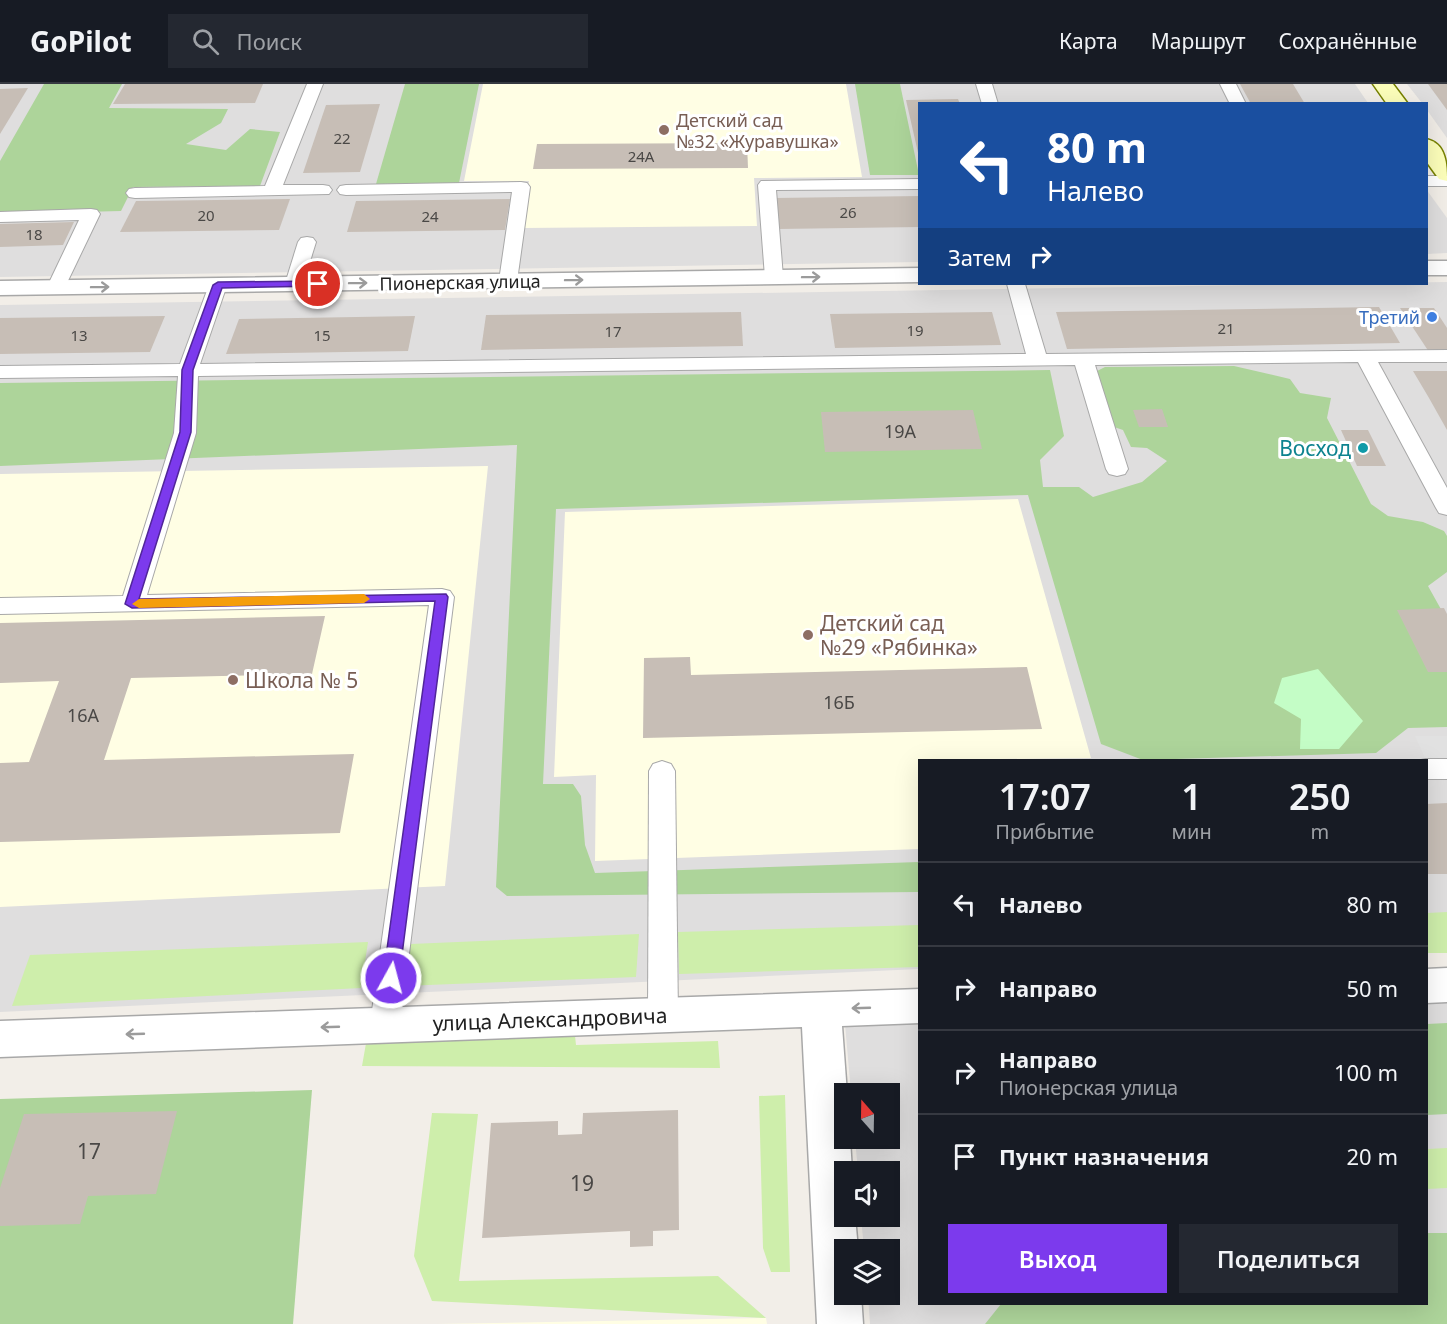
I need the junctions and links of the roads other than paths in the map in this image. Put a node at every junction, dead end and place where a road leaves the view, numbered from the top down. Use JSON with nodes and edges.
{"nodes":[{"id":1,"x":315,"y":84,"type":"edge"},
{"id":2,"x":984,"y":84,"type":"edge"},
{"id":3,"x":1227,"y":84,"type":"edge"},
{"id":4,"x":1383,"y":84,"type":"edge"},
{"id":5,"x":989,"y":102,"type":"edge"},
{"id":6,"x":1237,"y":102,"type":"edge"},
{"id":7,"x":1396,"y":102,"type":"edge"},
{"id":8,"x":1428,"y":148,"type":"edge"},
{"id":9,"x":1447,"y":174,"type":"edge"},
{"id":10,"x":1428,"y":181,"type":"edge"},
{"id":11,"x":1447,"y":181,"type":"edge"},
{"id":12,"x":918,"y":184,"type":"edge"},
{"id":13,"x":323,"y":190,"type":"dead end"},
{"id":14,"x":346,"y":190,"type":"dead end"},
{"id":15,"x":272,"y":191,"type":"junction"},
{"id":16,"x":135,"y":193,"type":"dead end"},
{"id":17,"x":0,"y":217,"type":"edge"},
{"id":18,"x":307,"y":242,"type":"dead end"},
{"id":19,"x":1428,"y":268,"type":"edge"},
{"id":20,"x":1447,"y":268,"type":"edge"},
{"id":21,"x":918,"y":276,"type":"edge"},
{"id":22,"x":774,"y":278,"type":"junction"},
{"id":23,"x":508,"y":281,"type":"junction"},
{"id":24,"x":294,"y":284,"type":"junction"},
{"id":25,"x":218,"y":285,"type":"junction"},
{"id":26,"x":1016,"y":285,"type":"edge"},
{"id":27,"x":56,"y":287,"type":"junction"},
{"id":28,"x":0,"y":288,"type":"edge"},
{"id":29,"x":1365,"y":356,"type":"junction"},
{"id":30,"x":1447,"y":356,"type":"edge"},
{"id":31,"x":1083,"y":359,"type":"junction"},
{"id":32,"x":1038,"y":360,"type":"junction"},
{"id":33,"x":188,"y":370,"type":"junction"},
{"id":34,"x":0,"y":372,"type":"edge"},
{"id":35,"x":1117,"y":469,"type":"dead end"},
{"id":36,"x":1447,"y":508,"type":"edge"},
{"id":37,"x":132,"y":604,"type":"junction"},
{"id":38,"x":0,"y":606,"type":"edge"},
{"id":39,"x":1447,"y":769,"type":"edge"},
{"id":40,"x":1428,"y":770,"type":"edge"},
{"id":41,"x":662,"y":771,"type":"dead end"},
{"id":42,"x":1447,"y":985,"type":"edge"},
{"id":43,"x":1428,"y":986,"type":"edge"},
{"id":44,"x":918,"y":1006,"type":"edge"},
{"id":45,"x":821,"y":1010,"type":"junction"},
{"id":46,"x":663,"y":1016,"type":"junction"},
{"id":47,"x":384,"y":1025,"type":"junction"},
{"id":48,"x":0,"y":1039,"type":"edge"},
{"id":49,"x":840,"y":1324,"type":"edge"}],
"edges":[{"from":1,"to":15,"type":"lane"},
{"from":2,"to":5,"type":"lane"},
{"from":3,"to":6,"type":"lane"},
{"from":4,"to":7,"type":"street"},
{"from":8,"to":9,"type":"street"},
{"from":10,"to":11,"type":"lane"},
{"from":12,"to":22,"type":"lane"},
{"from":13,"to":15,"type":"lane"},
{"from":14,"to":23,"type":"lane"},
{"from":15,"to":16,"type":"lane"},
{"from":17,"to":27,"type":"lane"},
{"from":18,"to":24,"type":"lane"},
{"from":19,"to":20,"type":"street"},
{"from":22,"to":21,"type":"street","name":"Пионерская улица","one_way":true},
{"from":23,"to":22,"type":"street","name":"Пионерская улица","one_way":true},
{"from":24,"to":23,"type":"street","name":"Пионерская улица","one_way":true},
{"from":24,"to":25,"type":"street","name":"Пионерская улица"},
{"from":27,"to":25,"type":"street","name":"Пионерская улица","one_way":true},
{"from":25,"to":33,"type":"lane"},
{"from":26,"to":32,"type":"lane"},
{"from":27,"to":28,"type":"street","name":"Пионерская улица"},
{"from":29,"to":30,"type":"lane"},
{"from":29,"to":31,"type":"lane"},
{"from":29,"to":36,"type":"lane"},
{"from":31,"to":32,"type":"lane"},
{"from":31,"to":35,"type":"lane"},
{"from":32,"to":33,"type":"lane"},
{"from":33,"to":34,"type":"lane"},
{"from":33,"to":37,"type":"lane"},
{"from":37,"to":38,"type":"lane"},
{"from":37,"to":47,"type":"lane"},
{"from":39,"to":40,"type":"lane"},
{"from":41,"to":46,"type":"lane"},
{"from":42,"to":43,"type":"street"},
{"from":44,"to":45,"type":"street","name":"улица Александровича","one_way":true},
{"from":45,"to":46,"type":"street","name":"улица Александровича"},
{"from":45,"to":49,"type":"street"},
{"from":46,"to":47,"type":"street","name":"улица Александровича"},
{"from":47,"to":48,"type":"street","name":"улица Александровича","one_way":true}]}
